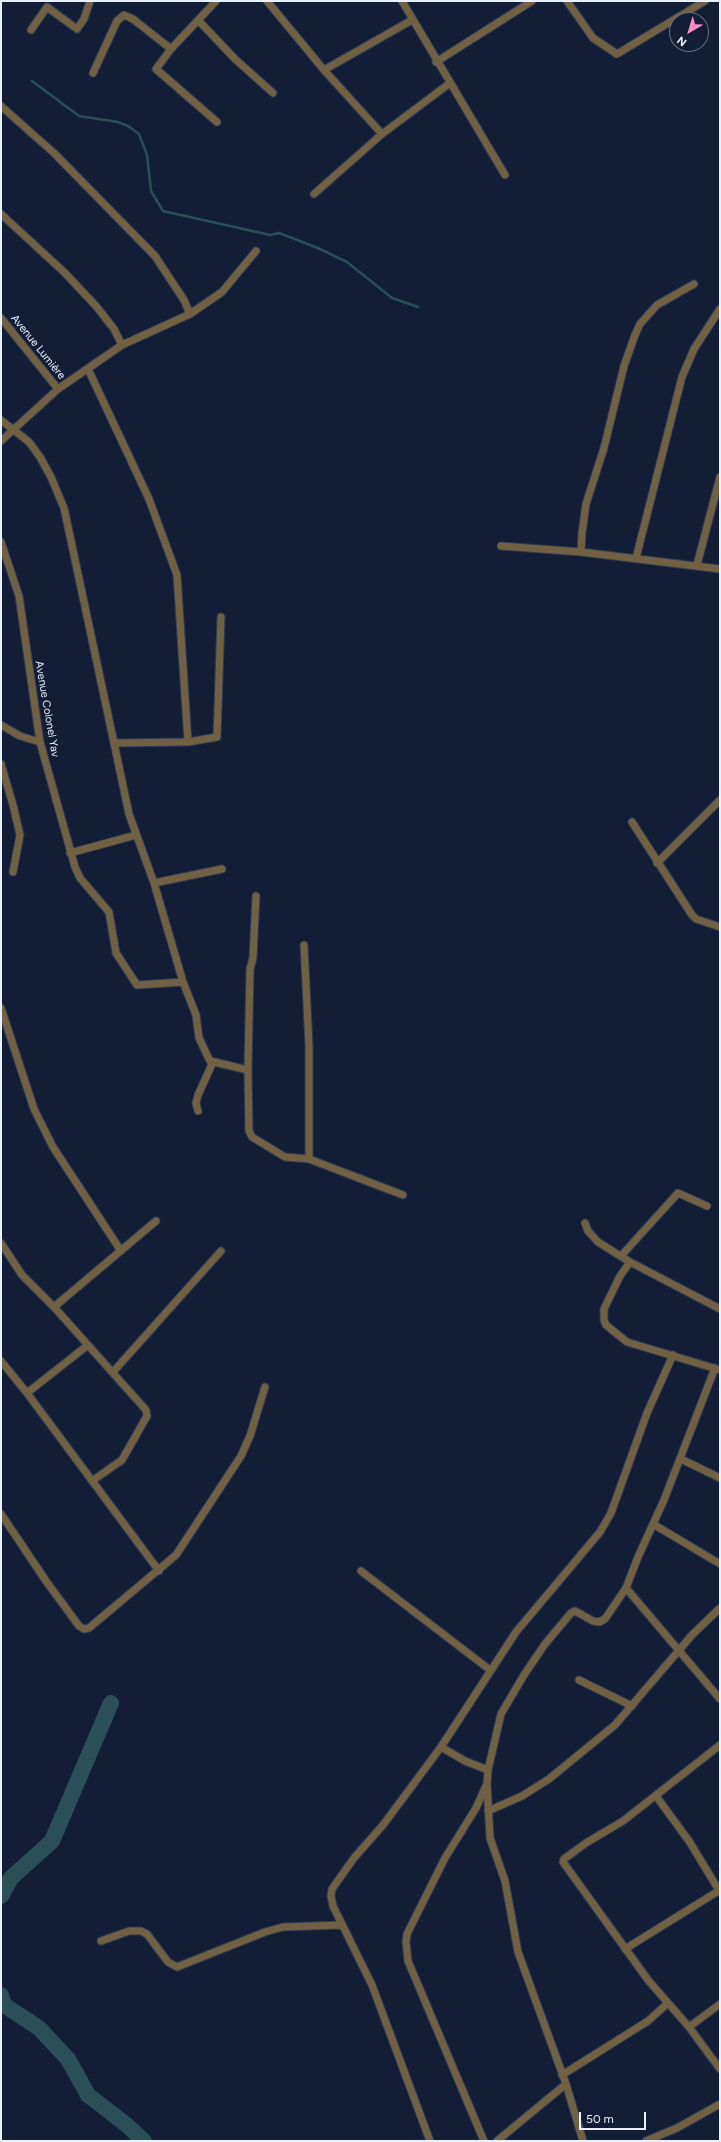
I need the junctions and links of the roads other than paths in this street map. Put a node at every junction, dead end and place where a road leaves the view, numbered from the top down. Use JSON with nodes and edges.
{"nodes":[{"id":1,"x":90,"y":1,"type":"edge"},
{"id":2,"x":216,"y":1,"type":"edge"},
{"id":3,"x":267,"y":1,"type":"edge"},
{"id":4,"x":402,"y":1,"type":"edge"},
{"id":5,"x":532,"y":1,"type":"edge"},
{"id":6,"x":567,"y":1,"type":"edge"},
{"id":7,"x":705,"y":1,"type":"edge"},
{"id":8,"x":198,"y":20,"type":"junction"},
{"id":9,"x":412,"y":20,"type":"junction"},
{"id":10,"x":31,"y":30,"type":"dead end"},
{"id":11,"x":170,"y":49,"type":"junction"},
{"id":12,"x":436,"y":62,"type":"junction"},
{"id":13,"x":324,"y":70,"type":"junction"},
{"id":14,"x":93,"y":73,"type":"dead end"},
{"id":15,"x":450,"y":83,"type":"junction"},
{"id":16,"x":273,"y":94,"type":"dead end"},
{"id":17,"x":1,"y":106,"type":"edge"},
{"id":18,"x":217,"y":122,"type":"dead end"},
{"id":19,"x":382,"y":134,"type":"junction"},
{"id":20,"x":505,"y":175,"type":"dead end"},
{"id":21,"x":314,"y":194,"type":"dead end"},
{"id":22,"x":1,"y":214,"type":"edge"},
{"id":23,"x":256,"y":251,"type":"dead end"},
{"id":24,"x":694,"y":284,"type":"dead end"},
{"id":25,"x":720,"y":309,"type":"edge"},
{"id":26,"x":190,"y":314,"type":"junction"},
{"id":27,"x":1,"y":318,"type":"edge"},
{"id":28,"x":122,"y":345,"type":"junction"},
{"id":29,"x":88,"y":369,"type":"junction"},
{"id":30,"x":58,"y":389,"type":"junction"},
{"id":31,"x":1,"y":420,"type":"edge"},
{"id":32,"x":13,"y":431,"type":"junction"},
{"id":33,"x":1,"y":441,"type":"edge"},
{"id":34,"x":720,"y":477,"type":"edge"},
{"id":35,"x":1,"y":542,"type":"edge"},
{"id":36,"x":501,"y":546,"type":"dead end"},
{"id":37,"x":581,"y":552,"type":"junction"},
{"id":38,"x":636,"y":558,"type":"junction"},
{"id":39,"x":697,"y":565,"type":"junction"},
{"id":40,"x":720,"y":569,"type":"edge"},
{"id":41,"x":221,"y":617,"type":"dead end"},
{"id":42,"x":1,"y":725,"type":"edge"},
{"id":43,"x":40,"y":742,"type":"junction"},
{"id":44,"x":188,"y":742,"type":"junction"},
{"id":45,"x":114,"y":743,"type":"junction"},
{"id":46,"x":1,"y":764,"type":"edge"},
{"id":47,"x":720,"y":800,"type":"edge"},
{"id":48,"x":632,"y":822,"type":"dead end"},
{"id":49,"x":136,"y":836,"type":"junction"},
{"id":50,"x":70,"y":853,"type":"junction"},
{"id":51,"x":657,"y":863,"type":"junction"},
{"id":52,"x":222,"y":869,"type":"dead end"},
{"id":53,"x":13,"y":872,"type":"dead end"},
{"id":54,"x":154,"y":883,"type":"junction"},
{"id":55,"x":256,"y":896,"type":"dead end"},
{"id":56,"x":720,"y":927,"type":"edge"},
{"id":57,"x":304,"y":945,"type":"dead end"},
{"id":58,"x":183,"y":982,"type":"junction"},
{"id":59,"x":1,"y":1008,"type":"edge"},
{"id":60,"x":213,"y":1062,"type":"junction"},
{"id":61,"x":248,"y":1070,"type":"junction"},
{"id":62,"x":198,"y":1111,"type":"dead end"},
{"id":63,"x":309,"y":1159,"type":"junction"},
{"id":64,"x":403,"y":1194,"type":"dead end"},
{"id":65,"x":707,"y":1206,"type":"dead end"},
{"id":66,"x":156,"y":1221,"type":"dead end"},
{"id":67,"x":585,"y":1223,"type":"dead end"},
{"id":68,"x":1,"y":1244,"type":"edge"},
{"id":69,"x":121,"y":1251,"type":"junction"},
{"id":70,"x":221,"y":1251,"type":"dead end"},
{"id":71,"x":621,"y":1256,"type":"junction"},
{"id":72,"x":630,"y":1262,"type":"junction"},
{"id":73,"x":54,"y":1306,"type":"junction"},
{"id":74,"x":720,"y":1309,"type":"edge"},
{"id":75,"x":88,"y":1345,"type":"junction"},
{"id":76,"x":673,"y":1355,"type":"junction"},
{"id":77,"x":1,"y":1361,"type":"edge"},
{"id":78,"x":717,"y":1369,"type":"edge"},
{"id":79,"x":113,"y":1372,"type":"junction"},
{"id":80,"x":265,"y":1387,"type":"dead end"},
{"id":81,"x":27,"y":1393,"type":"junction"},
{"id":82,"x":680,"y":1459,"type":"junction"},
{"id":83,"x":720,"y":1478,"type":"edge"},
{"id":84,"x":92,"y":1481,"type":"junction"},
{"id":85,"x":1,"y":1514,"type":"edge"},
{"id":86,"x":653,"y":1524,"type":"junction"},
{"id":87,"x":720,"y":1564,"type":"edge"},
{"id":88,"x":159,"y":1571,"type":"junction"},
{"id":89,"x":361,"y":1571,"type":"dead end"},
{"id":90,"x":626,"y":1588,"type":"junction"},
{"id":91,"x":720,"y":1608,"type":"edge"},
{"id":92,"x":679,"y":1651,"type":"junction"},
{"id":93,"x":490,"y":1670,"type":"junction"},
{"id":94,"x":579,"y":1680,"type":"dead end"},
{"id":95,"x":720,"y":1699,"type":"edge"},
{"id":96,"x":632,"y":1706,"type":"junction"},
{"id":97,"x":720,"y":1745,"type":"edge"},
{"id":98,"x":441,"y":1747,"type":"junction"},
{"id":99,"x":488,"y":1770,"type":"junction"},
{"id":100,"x":487,"y":1784,"type":"junction"},
{"id":101,"x":656,"y":1796,"type":"junction"},
{"id":102,"x":488,"y":1811,"type":"junction"},
{"id":103,"x":720,"y":1891,"type":"edge"},
{"id":104,"x":342,"y":1925,"type":"junction"},
{"id":105,"x":101,"y":1941,"type":"dead end"},
{"id":106,"x":625,"y":1949,"type":"junction"},
{"id":107,"x":668,"y":2002,"type":"junction"},
{"id":108,"x":720,"y":2004,"type":"edge"},
{"id":109,"x":689,"y":2027,"type":"junction"},
{"id":110,"x":720,"y":2068,"type":"edge"},
{"id":111,"x":562,"y":2075,"type":"junction"},
{"id":112,"x":566,"y":2084,"type":"junction"},
{"id":113,"x":720,"y":2104,"type":"edge"},
{"id":114,"x":430,"y":2141,"type":"edge"},
{"id":115,"x":484,"y":2141,"type":"edge"},
{"id":116,"x":497,"y":2141,"type":"edge"},
{"id":117,"x":583,"y":2141,"type":"edge"},
{"id":118,"x":646,"y":2141,"type":"edge"}],
"edges":[{"from":1,"to":10,"type":"street"},
{"from":2,"to":8,"type":"street"},
{"from":3,"to":13,"type":"street"},
{"from":4,"to":9,"type":"street"},
{"from":5,"to":12,"type":"street"},
{"from":6,"to":7,"type":"street"},
{"from":8,"to":11,"type":"street"},
{"from":8,"to":16,"type":"street"},
{"from":9,"to":12,"type":"street"},
{"from":9,"to":13,"type":"street"},
{"from":11,"to":14,"type":"street"},
{"from":11,"to":18,"type":"street"},
{"from":12,"to":15,"type":"street"},
{"from":13,"to":19,"type":"street"},
{"from":15,"to":19,"type":"street"},
{"from":15,"to":20,"type":"street"},
{"from":17,"to":26,"type":"street"},
{"from":19,"to":21,"type":"street"},
{"from":22,"to":28,"type":"street"},
{"from":23,"to":26,"type":"street"},
{"from":24,"to":37,"type":"street"},
{"from":25,"to":38,"type":"street"},
{"from":26,"to":28,"type":"street"},
{"from":27,"to":30,"type":"street","name":"Avenue Lumière"},
{"from":28,"to":29,"type":"street"},
{"from":29,"to":30,"type":"street"},
{"from":29,"to":44,"type":"street"},
{"from":30,"to":32,"type":"street"},
{"from":31,"to":32,"type":"street"},
{"from":32,"to":33,"type":"street"},
{"from":32,"to":45,"type":"street"},
{"from":34,"to":39,"type":"street"},
{"from":35,"to":43,"type":"street","name":"Avenue Colonel Yav"},
{"from":36,"to":37,"type":"street"},
{"from":37,"to":38,"type":"street"},
{"from":38,"to":39,"type":"street"},
{"from":39,"to":40,"type":"street"},
{"from":41,"to":44,"type":"street"},
{"from":42,"to":43,"type":"street"},
{"from":43,"to":50,"type":"street","name":"Avenue Colonel Yav"},
{"from":44,"to":45,"type":"street"},
{"from":45,"to":49,"type":"street"},
{"from":46,"to":53,"type":"street"},
{"from":47,"to":51,"type":"street"},
{"from":48,"to":51,"type":"street"},
{"from":49,"to":50,"type":"street"},
{"from":49,"to":54,"type":"street"},
{"from":50,"to":58,"type":"street","name":"Avenue Colonel Yav"},
{"from":51,"to":56,"type":"street"},
{"from":52,"to":54,"type":"street"},
{"from":54,"to":58,"type":"street"},
{"from":55,"to":61,"type":"street"},
{"from":57,"to":63,"type":"street"},
{"from":58,"to":60,"type":"street"},
{"from":59,"to":69,"type":"street"},
{"from":60,"to":61,"type":"street"},
{"from":60,"to":62,"type":"street"},
{"from":61,"to":63,"type":"street"},
{"from":63,"to":64,"type":"street"},
{"from":65,"to":71,"type":"street"},
{"from":66,"to":69,"type":"street"},
{"from":67,"to":71,"type":"street"},
{"from":68,"to":73,"type":"street"},
{"from":69,"to":73,"type":"street"},
{"from":70,"to":79,"type":"street"},
{"from":71,"to":72,"type":"street"},
{"from":72,"to":74,"type":"street"},
{"from":72,"to":76,"type":"street"},
{"from":73,"to":75,"type":"street"},
{"from":75,"to":79,"type":"street"},
{"from":75,"to":81,"type":"street"},
{"from":76,"to":78,"type":"street"},
{"from":76,"to":93,"type":"street"},
{"from":77,"to":81,"type":"street"},
{"from":78,"to":82,"type":"street"},
{"from":79,"to":84,"type":"street"},
{"from":80,"to":88,"type":"street"},
{"from":81,"to":84,"type":"street"},
{"from":82,"to":83,"type":"street"},
{"from":82,"to":86,"type":"street"},
{"from":84,"to":88,"type":"street"},
{"from":85,"to":88,"type":"street"},
{"from":86,"to":87,"type":"street"},
{"from":86,"to":90,"type":"street"},
{"from":89,"to":93,"type":"street"},
{"from":90,"to":92,"type":"street"},
{"from":90,"to":99,"type":"street"},
{"from":91,"to":92,"type":"street"},
{"from":92,"to":95,"type":"street"},
{"from":92,"to":96,"type":"street"},
{"from":93,"to":98,"type":"street"},
{"from":94,"to":96,"type":"street"},
{"from":96,"to":102,"type":"street"},
{"from":97,"to":101,"type":"street"},
{"from":98,"to":99,"type":"street"},
{"from":98,"to":104,"type":"street"},
{"from":99,"to":100,"type":"street"},
{"from":100,"to":102,"type":"street"},
{"from":100,"to":115,"type":"street"},
{"from":101,"to":103,"type":"street"},
{"from":101,"to":106,"type":"street"},
{"from":102,"to":111,"type":"street"},
{"from":103,"to":106,"type":"street"},
{"from":104,"to":105,"type":"street"},
{"from":104,"to":114,"type":"street"},
{"from":106,"to":107,"type":"street"},
{"from":107,"to":109,"type":"street"},
{"from":107,"to":111,"type":"street"},
{"from":108,"to":109,"type":"street"},
{"from":109,"to":110,"type":"street"},
{"from":111,"to":112,"type":"street"},
{"from":112,"to":116,"type":"street"},
{"from":112,"to":117,"type":"street"},
{"from":113,"to":118,"type":"street"}]}
